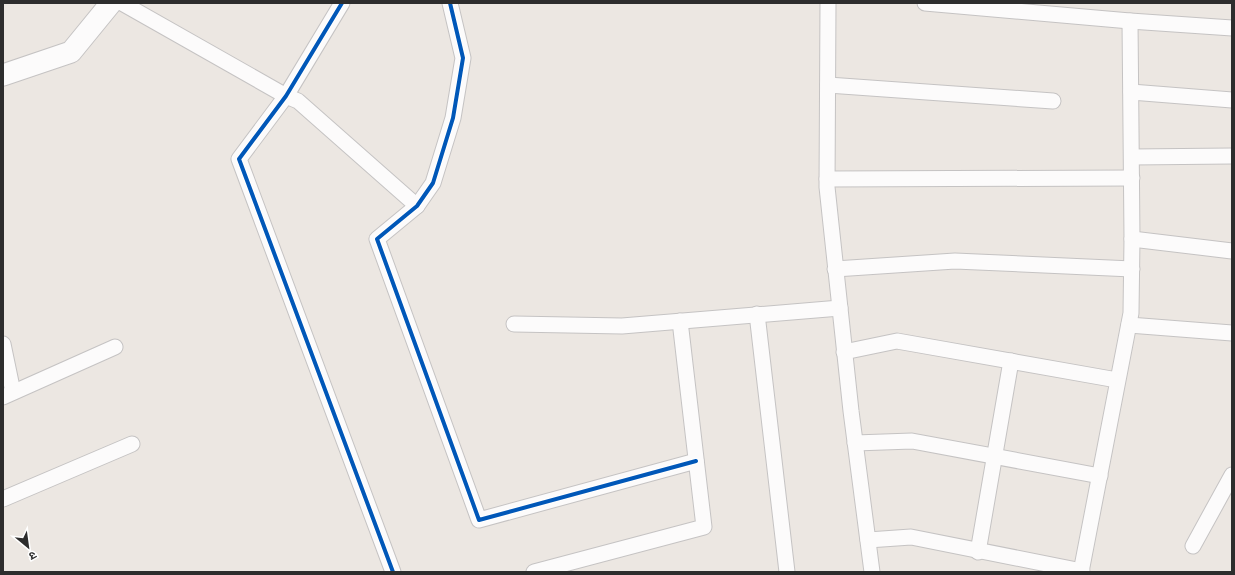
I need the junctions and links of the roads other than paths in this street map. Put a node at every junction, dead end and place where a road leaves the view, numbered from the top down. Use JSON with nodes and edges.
{"nodes":[{"id":1,"x":111,"y":3,"type":"edge"},
{"id":2,"x":122,"y":3,"type":"edge"},
{"id":3,"x":342,"y":3,"type":"edge"},
{"id":4,"x":450,"y":3,"type":"edge"},
{"id":5,"x":828,"y":3,"type":"edge"},
{"id":6,"x":925,"y":3,"type":"edge"},
{"id":7,"x":1056,"y":9,"type":"edge"},
{"id":8,"x":1130,"y":21,"type":"junction"},
{"id":9,"x":1232,"y":28,"type":"edge"},
{"id":10,"x":3,"y":75,"type":"edge"},
{"id":11,"x":828,"y":85,"type":"junction"},
{"id":12,"x":1131,"y":92,"type":"junction"},
{"id":13,"x":286,"y":96,"type":"junction"},
{"id":14,"x":1232,"y":100,"type":"edge"},
{"id":15,"x":1053,"y":101,"type":"dead end"},
{"id":16,"x":1232,"y":156,"type":"edge"},
{"id":17,"x":1132,"y":157,"type":"junction"},
{"id":18,"x":1132,"y":178,"type":"junction"},
{"id":19,"x":827,"y":179,"type":"junction"},
{"id":20,"x":417,"y":206,"type":"junction"},
{"id":21,"x":1132,"y":239,"type":"junction"},
{"id":22,"x":1232,"y":251,"type":"edge"},
{"id":23,"x":835,"y":269,"type":"junction"},
{"id":24,"x":1132,"y":269,"type":"junction"},
{"id":25,"x":840,"y":308,"type":"junction"},
{"id":26,"x":757,"y":314,"type":"junction"},
{"id":27,"x":680,"y":321,"type":"junction"},
{"id":28,"x":514,"y":324,"type":"dead end"},
{"id":29,"x":1129,"y":324,"type":"junction"},
{"id":30,"x":1232,"y":333,"type":"edge"},
{"id":31,"x":3,"y":344,"type":"edge"},
{"id":32,"x":115,"y":347,"type":"dead end"},
{"id":33,"x":844,"y":352,"type":"junction"},
{"id":34,"x":1011,"y":361,"type":"junction"},
{"id":35,"x":1118,"y":380,"type":"junction"},
{"id":36,"x":8,"y":395,"type":"edge"},
{"id":37,"x":855,"y":443,"type":"junction"},
{"id":38,"x":132,"y":444,"type":"dead end"},
{"id":39,"x":993,"y":456,"type":"junction"},
{"id":40,"x":696,"y":461,"type":"junction"},
{"id":41,"x":1232,"y":475,"type":"edge"},
{"id":42,"x":1100,"y":476,"type":"junction"},
{"id":43,"x":3,"y":499,"type":"edge"},
{"id":44,"x":868,"y":540,"type":"junction"},
{"id":45,"x":1193,"y":546,"type":"dead end"},
{"id":46,"x":978,"y":552,"type":"junction"},
{"id":47,"x":393,"y":572,"type":"edge"},
{"id":48,"x":534,"y":572,"type":"edge"},
{"id":49,"x":787,"y":572,"type":"edge"},
{"id":50,"x":872,"y":572,"type":"edge"},
{"id":51,"x":1082,"y":572,"type":"edge"}],
"edges":[{"from":1,"to":10,"type":"main road"},
{"from":2,"to":13,"type":"street"},
{"from":3,"to":13,"type":"street"},
{"from":4,"to":20,"type":"street"},
{"from":5,"to":11,"type":"street"},
{"from":6,"to":7,"type":"street"},
{"from":7,"to":8,"type":"street"},
{"from":8,"to":9,"type":"street"},
{"from":8,"to":12,"type":"street"},
{"from":11,"to":15,"type":"street"},
{"from":11,"to":19,"type":"street"},
{"from":12,"to":14,"type":"street"},
{"from":12,"to":17,"type":"street"},
{"from":13,"to":20,"type":"street"},
{"from":13,"to":47,"type":"street"},
{"from":16,"to":17,"type":"street"},
{"from":17,"to":18,"type":"street"},
{"from":18,"to":19,"type":"street"},
{"from":18,"to":21,"type":"street"},
{"from":19,"to":23,"type":"street"},
{"from":20,"to":40,"type":"street"},
{"from":21,"to":22,"type":"street"},
{"from":21,"to":24,"type":"street"},
{"from":23,"to":24,"type":"street"},
{"from":23,"to":25,"type":"street"},
{"from":24,"to":29,"type":"street"},
{"from":25,"to":26,"type":"street"},
{"from":25,"to":33,"type":"street"},
{"from":26,"to":27,"type":"street"},
{"from":26,"to":49,"type":"street"},
{"from":27,"to":28,"type":"street"},
{"from":27,"to":40,"type":"street"},
{"from":29,"to":30,"type":"street"},
{"from":29,"to":35,"type":"street"},
{"from":31,"to":36,"type":"street"},
{"from":32,"to":36,"type":"street"},
{"from":33,"to":34,"type":"street"},
{"from":33,"to":37,"type":"street"},
{"from":34,"to":35,"type":"street"},
{"from":34,"to":39,"type":"street"},
{"from":35,"to":42,"type":"street"},
{"from":37,"to":39,"type":"street"},
{"from":37,"to":44,"type":"street"},
{"from":38,"to":43,"type":"street"},
{"from":39,"to":42,"type":"street"},
{"from":39,"to":46,"type":"street"},
{"from":40,"to":48,"type":"street"},
{"from":41,"to":45,"type":"street"},
{"from":42,"to":51,"type":"street"},
{"from":44,"to":46,"type":"street"},
{"from":44,"to":50,"type":"street"},
{"from":46,"to":51,"type":"street"}]}
